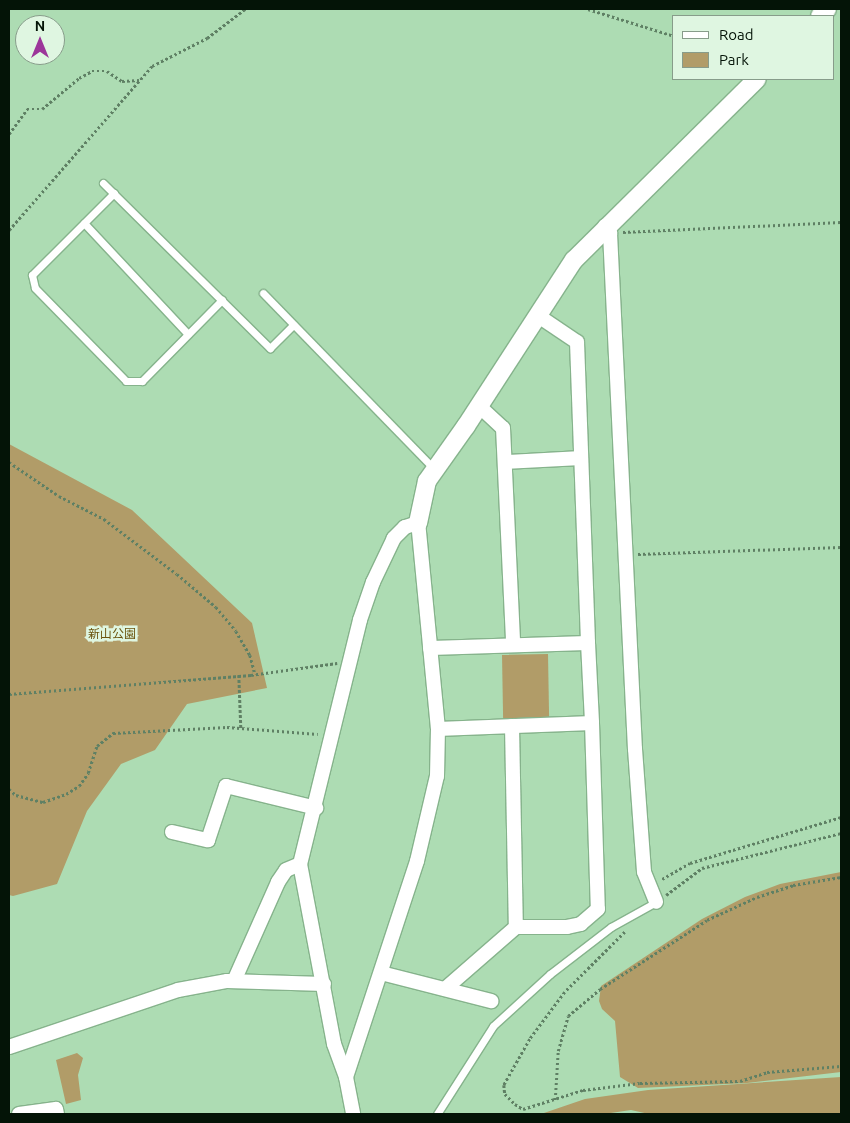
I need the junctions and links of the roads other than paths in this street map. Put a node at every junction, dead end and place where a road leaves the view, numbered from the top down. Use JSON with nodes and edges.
{"nodes":[{"id":1,"x":756,"y":80,"type":"edge"},
{"id":2,"x":103,"y":183,"type":"dead end"},
{"id":3,"x":114,"y":193,"type":"junction"},
{"id":4,"x":84,"y":223,"type":"junction"},
{"id":5,"x":608,"y":229,"type":"junction"},
{"id":6,"x":263,"y":293,"type":"dead end"},
{"id":7,"x":222,"y":300,"type":"junction"},
{"id":8,"x":536,"y":315,"type":"junction"},
{"id":9,"x":294,"y":324,"type":"junction"},
{"id":10,"x":188,"y":334,"type":"junction"},
{"id":11,"x":478,"y":405,"type":"junction"},
{"id":12,"x":579,"y":458,"type":"junction"},
{"id":13,"x":506,"y":462,"type":"junction"},
{"id":14,"x":434,"y":469,"type":"junction"},
{"id":15,"x":418,"y":522,"type":"junction"},
{"id":16,"x":513,"y":644,"type":"junction"},
{"id":17,"x":588,"y":644,"type":"junction"},
{"id":18,"x":430,"y":648,"type":"junction"},
{"id":19,"x":592,"y":723,"type":"junction"},
{"id":20,"x":512,"y":726,"type":"junction"},
{"id":21,"x":438,"y":729,"type":"junction"},
{"id":22,"x":316,"y":808,"type":"junction"},
{"id":23,"x":172,"y":832,"type":"dead end"},
{"id":24,"x":300,"y":864,"type":"junction"},
{"id":25,"x":656,"y":902,"type":"joint"},
{"id":26,"x":516,"y":927,"type":"junction"},
{"id":27,"x":381,"y":973,"type":"junction"},
{"id":28,"x":234,"y":981,"type":"junction"},
{"id":29,"x":324,"y":984,"type":"junction"},
{"id":30,"x":446,"y":990,"type":"junction"},
{"id":31,"x":491,"y":1001,"type":"dead end"},
{"id":32,"x":9,"y":1047,"type":"edge"},
{"id":33,"x":346,"y":1077,"type":"junction"},
{"id":34,"x":19,"y":1114,"type":"edge"},
{"id":35,"x":58,"y":1114,"type":"edge"},
{"id":36,"x":352,"y":1114,"type":"edge"},
{"id":37,"x":436,"y":1114,"type":"edge"}],
"edges":[{"from":1,"to":5,"type":"street"},
{"from":2,"to":3,"type":"lane"},
{"from":3,"to":4,"type":"lane"},
{"from":3,"to":7,"type":"lane"},
{"from":4,"to":10,"type":"lane"},
{"from":4,"to":10,"type":"lane"},
{"from":5,"to":8,"type":"street"},
{"from":5,"to":25,"type":"street"},
{"from":6,"to":9,"type":"lane"},
{"from":7,"to":9,"type":"lane"},
{"from":7,"to":10,"type":"lane"},
{"from":8,"to":11,"type":"street"},
{"from":8,"to":12,"type":"street"},
{"from":9,"to":14,"type":"lane"},
{"from":11,"to":13,"type":"street"},
{"from":11,"to":14,"type":"street"},
{"from":12,"to":13,"type":"street"},
{"from":12,"to":17,"type":"street"},
{"from":13,"to":16,"type":"street"},
{"from":14,"to":15,"type":"street"},
{"from":15,"to":18,"type":"street"},
{"from":15,"to":22,"type":"street"},
{"from":16,"to":17,"type":"street"},
{"from":16,"to":18,"type":"street"},
{"from":17,"to":19,"type":"street"},
{"from":18,"to":21,"type":"street"},
{"from":19,"to":20,"type":"street"},
{"from":19,"to":26,"type":"street"},
{"from":20,"to":21,"type":"street"},
{"from":20,"to":26,"type":"street"},
{"from":21,"to":27,"type":"street"},
{"from":22,"to":23,"type":"street"},
{"from":22,"to":24,"type":"street"},
{"from":24,"to":28,"type":"street"},
{"from":24,"to":29,"type":"street"},
{"from":25,"to":37,"type":"lane"},
{"from":26,"to":30,"type":"street"},
{"from":27,"to":30,"type":"street"},
{"from":27,"to":33,"type":"street"},
{"from":28,"to":29,"type":"street"},
{"from":28,"to":32,"type":"street"},
{"from":29,"to":33,"type":"street"},
{"from":30,"to":31,"type":"street"},
{"from":33,"to":36,"type":"street"},
{"from":34,"to":35,"type":"street"}]}
